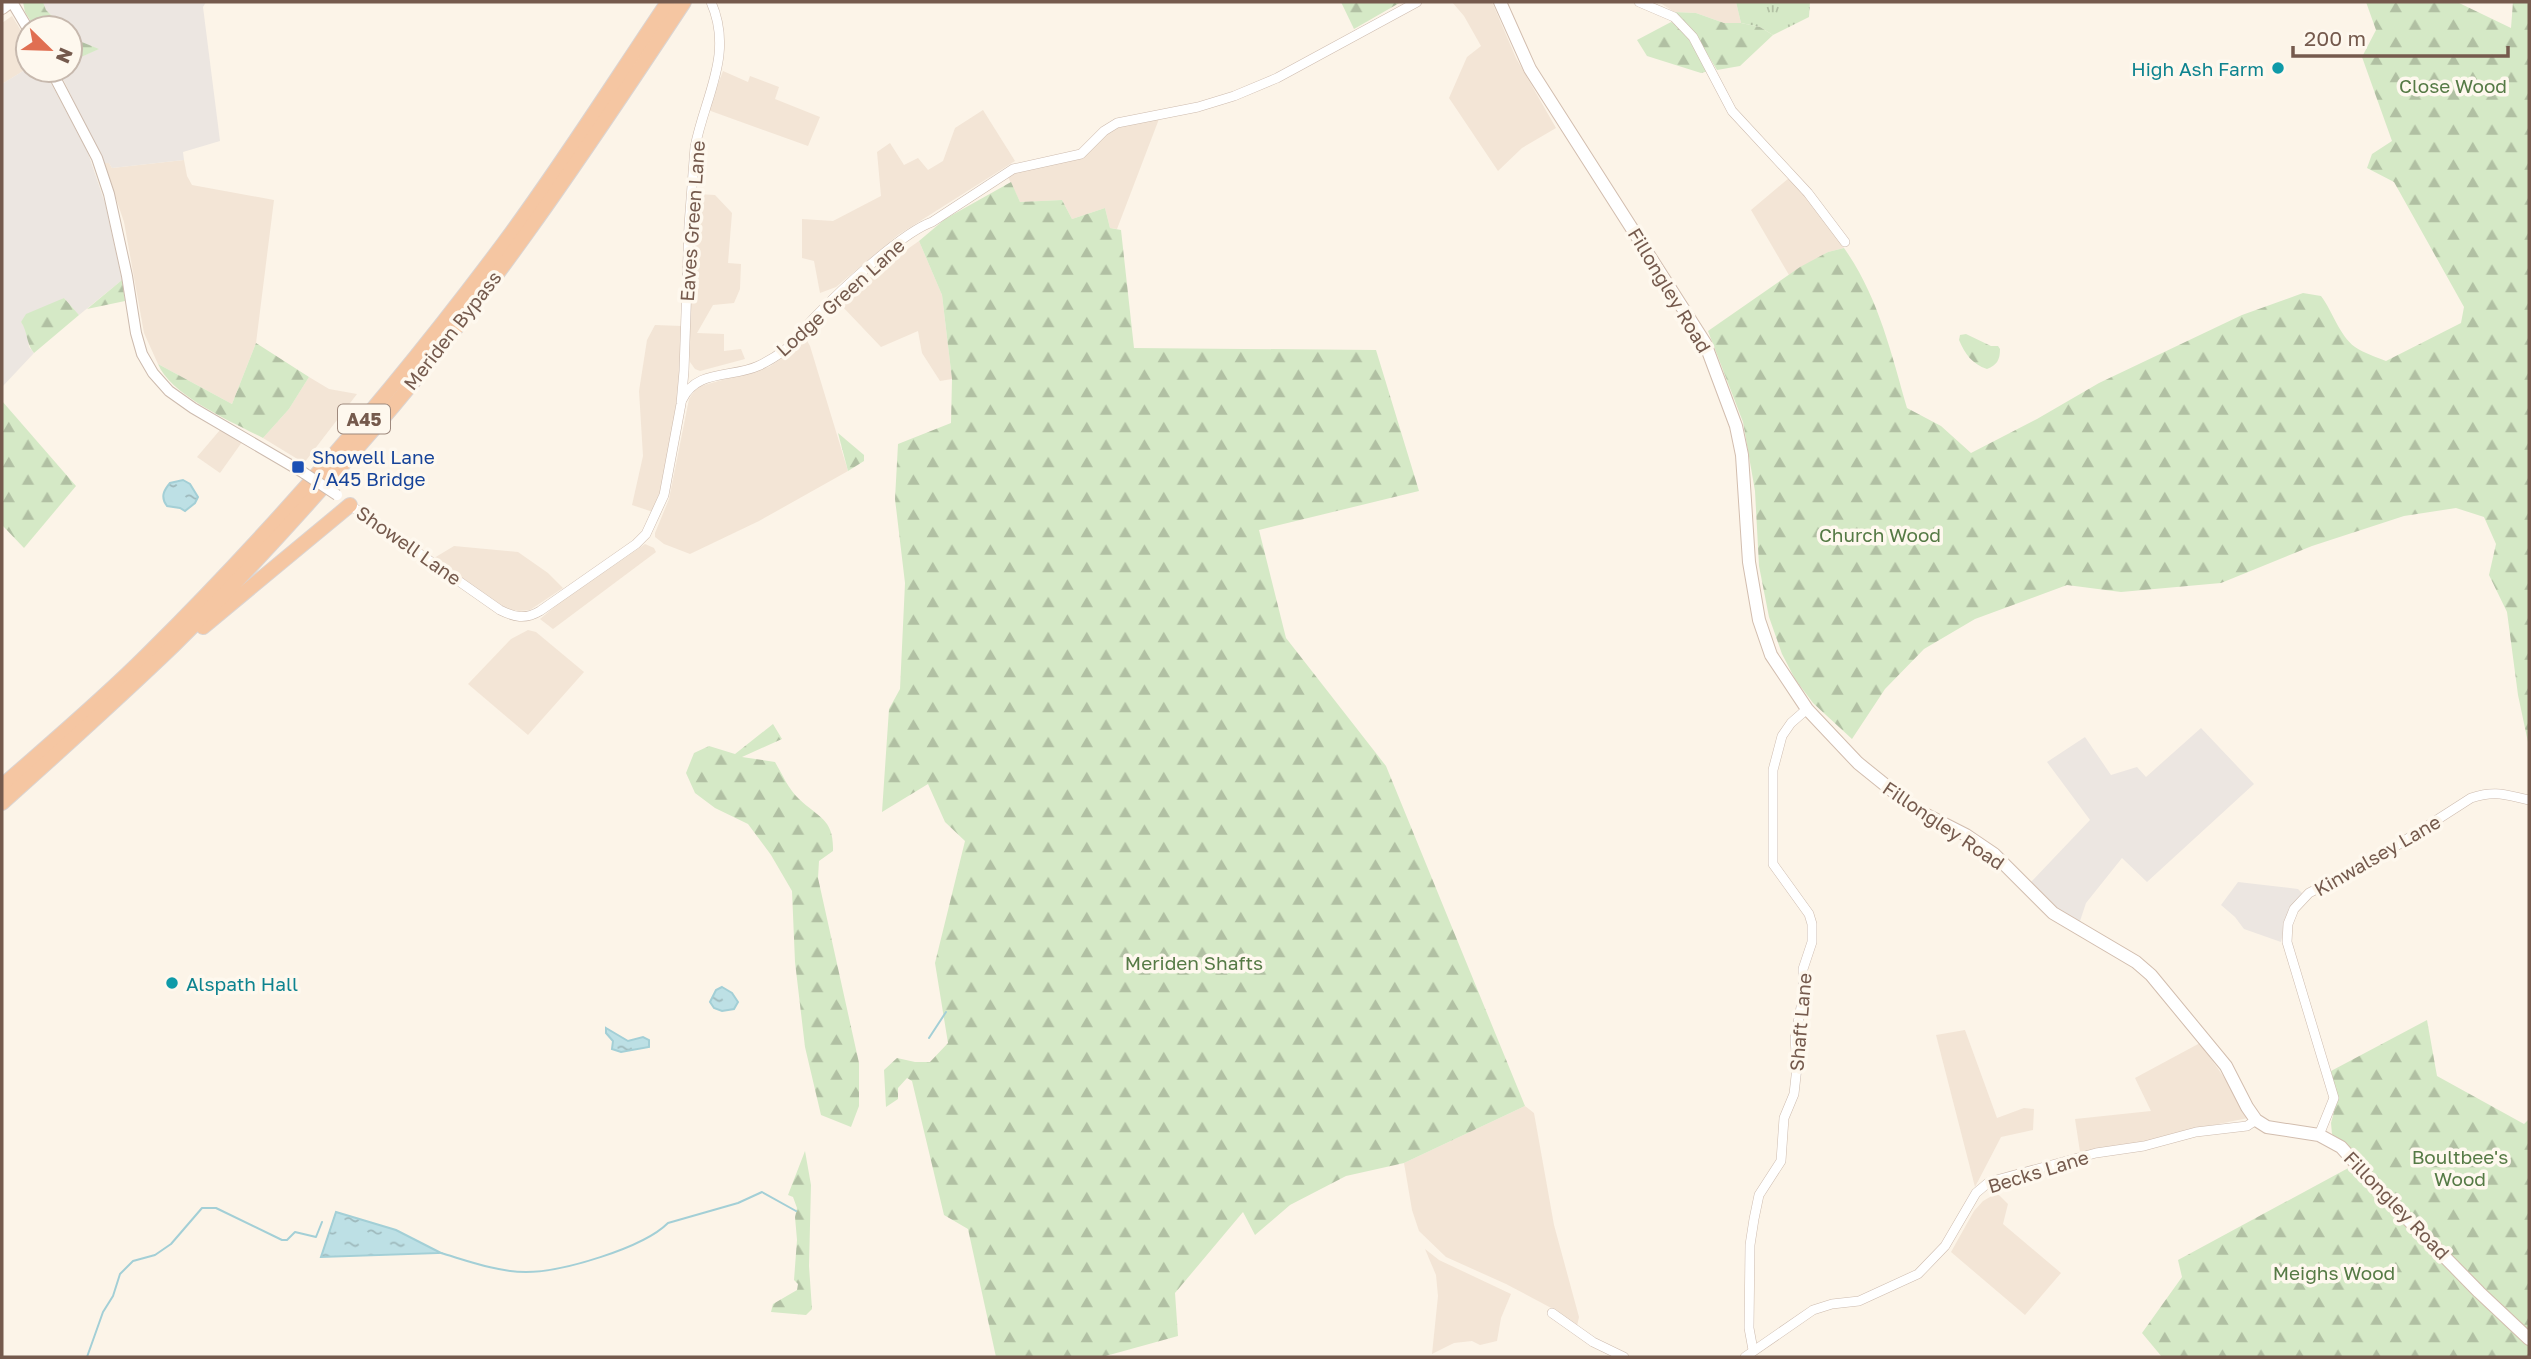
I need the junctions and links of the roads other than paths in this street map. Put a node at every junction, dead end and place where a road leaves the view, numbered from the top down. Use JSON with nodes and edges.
{"nodes":[{"id":1,"x":668,"y":2,"type":"edge"},
{"id":2,"x":684,"y":2,"type":"edge"},
{"id":3,"x":710,"y":2,"type":"edge"},
{"id":4,"x":1417,"y":2,"type":"edge"},
{"id":5,"x":1500,"y":2,"type":"edge"},
{"id":6,"x":1639,"y":2,"type":"edge"},
{"id":7,"x":5,"y":5,"type":"edge"},
{"id":8,"x":20,"y":14,"type":"edge"},
{"id":9,"x":58,"y":84,"type":"edge"},
{"id":10,"x":1845,"y":242,"type":"dead end"},
{"id":11,"x":684,"y":371,"type":"junction"},
{"id":12,"x":699,"y":382,"type":"junction"},
{"id":13,"x":681,"y":404,"type":"junction"},
{"id":14,"x":350,"y":505,"type":"junction"},
{"id":15,"x":175,"y":644,"type":"junction"},
{"id":16,"x":1807,"y":709,"type":"junction"},
{"id":17,"x":2,"y":786,"type":"edge"},
{"id":18,"x":2529,"y":800,"type":"edge"},
{"id":19,"x":2,"y":803,"type":"edge"},
{"id":20,"x":2256,"y":1120,"type":"junction"},
{"id":21,"x":2319,"y":1135,"type":"junction"},
{"id":22,"x":1552,"y":1313,"type":"dead end"},
{"id":23,"x":2529,"y":1339,"type":"edge"},
{"id":24,"x":1753,"y":1350,"type":"junction"},
{"id":25,"x":1624,"y":1357,"type":"edge"},
{"id":26,"x":1745,"y":1357,"type":"edge"}],
"edges":[{"from":1,"to":17,"type":"highway","name":"Meriden Bypass","number":"A45"},
{"from":2,"to":15,"type":"highway","name":"Meriden Bypass","number":"A45"},
{"from":3,"to":11,"type":"street","name":"Eaves Green Lane"},
{"from":4,"to":12,"type":"street","name":"Lodge Green Lane"},
{"from":5,"to":16,"type":"main road","name":"Fillongley Road"},
{"from":6,"to":10,"type":"street"},
{"from":7,"to":8,"type":"street"},
{"from":9,"to":14,"type":"street","name":"Showell Lane","bridge":true},
{"from":11,"to":12,"type":"street"},
{"from":11,"to":13,"type":"street","name":"Eaves Green Lane"},
{"from":12,"to":13,"type":"street"},
{"from":13,"to":14,"type":"street","name":"Showell Lane"},
{"from":14,"to":15,"type":"highway"},
{"from":15,"to":19,"type":"highway","name":"Meriden Bypass","number":"A45"},
{"from":16,"to":20,"type":"main road","name":"Fillongley Road"},
{"from":16,"to":24,"type":"street","name":"Shaft Lane"},
{"from":18,"to":21,"type":"street","name":"Kinwalsey Lane"},
{"from":20,"to":21,"type":"main road","name":"Fillongley Road"},
{"from":20,"to":24,"type":"street","name":"Becks Lane"},
{"from":21,"to":23,"type":"main road","name":"Fillongley Road"},
{"from":22,"to":25,"type":"street"},
{"from":24,"to":26,"type":"street","name":"Becks Lane"}]}
